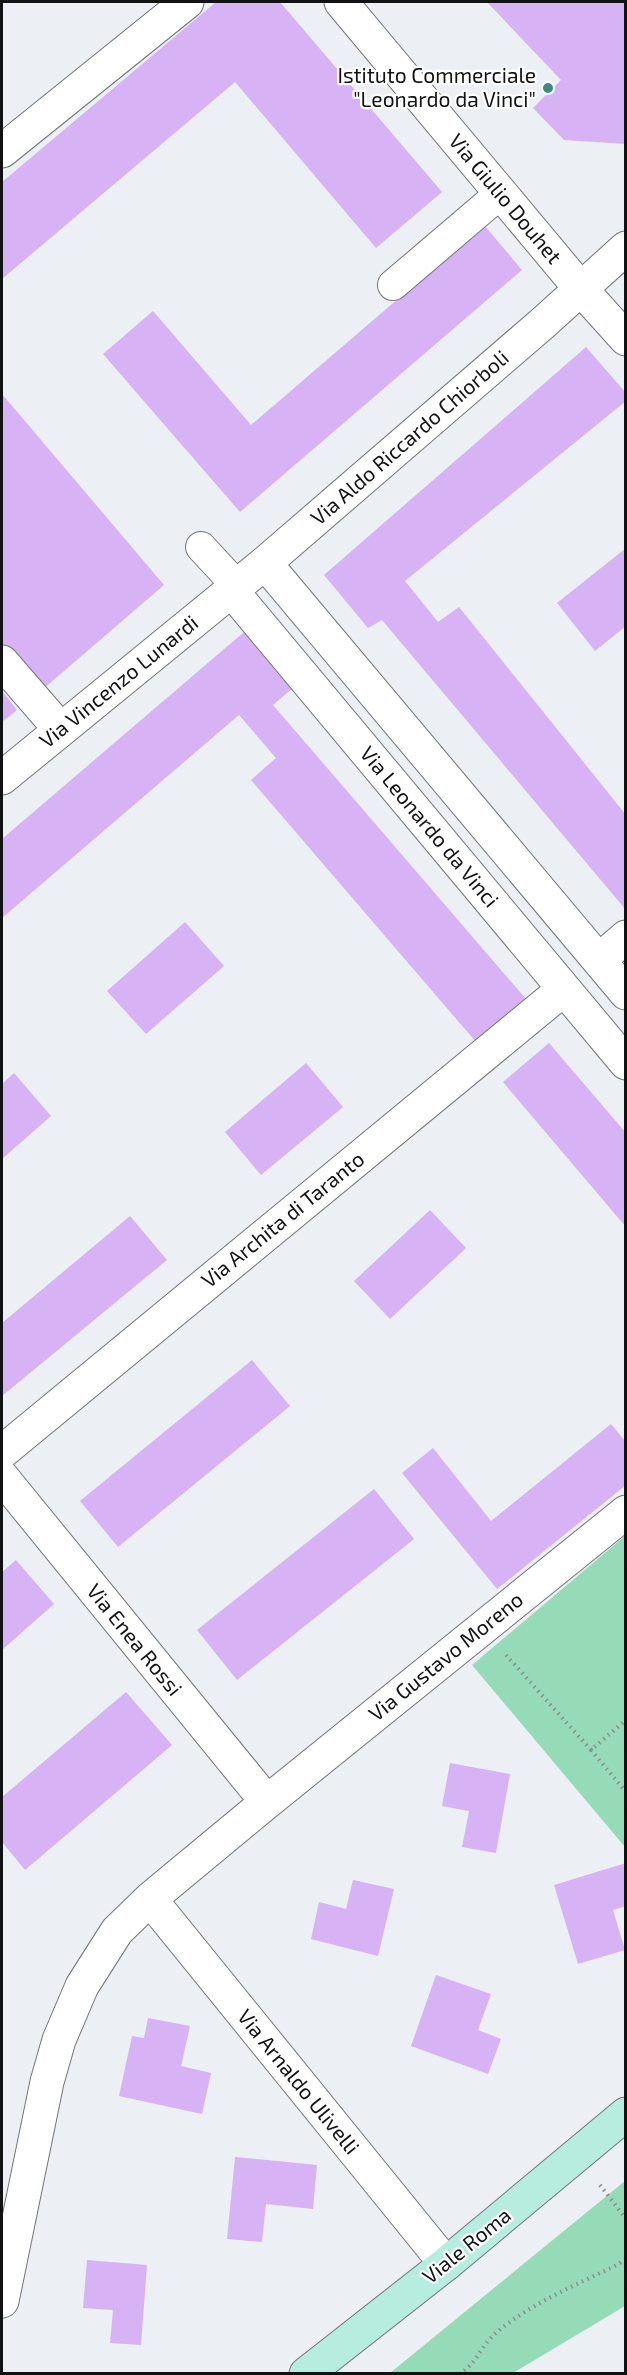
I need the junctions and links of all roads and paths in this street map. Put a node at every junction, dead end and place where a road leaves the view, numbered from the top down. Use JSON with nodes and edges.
{"nodes":[{"id":1,"x":187,"y":2,"type":"edge"},
{"id":2,"x":341,"y":2,"type":"edge"},
{"id":3,"x":2,"y":151,"type":"edge"},
{"id":4,"x":501,"y":194,"type":"junction"},
{"id":5,"x":626,"y":248,"type":"edge"},
{"id":6,"x":393,"y":285,"type":"dead end"},
{"id":7,"x":580,"y":288,"type":"junction"},
{"id":8,"x":626,"y":339,"type":"edge"},
{"id":9,"x":201,"y":547,"type":"dead end"},
{"id":10,"x":265,"y":563,"type":"junction"},
{"id":11,"x":234,"y":588,"type":"junction"},
{"id":12,"x":2,"y":662,"type":"edge"},
{"id":13,"x":60,"y":729,"type":"junction"},
{"id":14,"x":2,"y":778,"type":"edge"},
{"id":15,"x":626,"y":937,"type":"edge"},
{"id":16,"x":599,"y":960,"type":"junction"},
{"id":17,"x":564,"y":989,"type":"junction"},
{"id":18,"x":626,"y":993,"type":"edge"},
{"id":19,"x":626,"y":1063,"type":"edge"},
{"id":20,"x":2,"y":1452,"type":"edge"},
{"id":21,"x":2,"y":1477,"type":"edge"},
{"id":22,"x":626,"y":1512,"type":"edge"},
{"id":23,"x":504,"y":1653,"type":"dead end"},
{"id":24,"x":626,"y":1720,"type":"edge"},
{"id":25,"x":591,"y":1750,"type":"junction"},
{"id":26,"x":626,"y":1792,"type":"edge"},
{"id":27,"x":267,"y":1802,"type":"junction"},
{"id":28,"x":150,"y":1899,"type":"junction"},
{"id":29,"x":626,"y":2114,"type":"edge"},
{"id":30,"x":600,"y":2185,"type":"dead end"},
{"id":31,"x":626,"y":2219,"type":"edge"},
{"id":32,"x":626,"y":2259,"type":"edge"},
{"id":33,"x":446,"y":2264,"type":"junction"},
{"id":34,"x":2,"y":2301,"type":"edge"},
{"id":35,"x":306,"y":2373,"type":"edge"},
{"id":36,"x":459,"y":2373,"type":"edge"}],
"edges":[{"from":1,"to":3,"type":"street"},
{"from":2,"to":4,"type":"street","name":"Via Giulio Douhet"},
{"from":4,"to":6,"type":"street"},
{"from":4,"to":7,"type":"street","name":"Via Giulio Douhet"},
{"from":5,"to":7,"type":"street","name":"Via Aldo Riccardo Chiorboli"},
{"from":7,"to":8,"type":"street","name":"Via Giulio Douhet"},
{"from":7,"to":10,"type":"street","name":"Via Aldo Riccardo Chiorboli"},
{"from":9,"to":11,"type":"street"},
{"from":10,"to":11,"type":"street","name":"Via Aldo Riccardo Chiorboli"},
{"from":10,"to":16,"type":"street","name":"Via Leonardo da Vinci"},
{"from":11,"to":13,"type":"street","name":"Via Vincenzo Lunardi"},
{"from":11,"to":17,"type":"street","name":"Via Leonardo da Vinci"},
{"from":12,"to":13,"type":"street"},
{"from":13,"to":14,"type":"street","name":"Via Vincenzo Lunardi"},
{"from":15,"to":16,"type":"street"},
{"from":16,"to":18,"type":"street","name":"Via Leonardo da Vinci"},
{"from":17,"to":19,"type":"street","name":"Via Leonardo da Vinci"},
{"from":17,"to":20,"type":"street","name":"Via Archita di Taranto"},
{"from":21,"to":27,"type":"street","name":"Via Enea Rossi"},
{"from":22,"to":27,"type":"street","name":"Via Gustavo Moreno"},
{"from":23,"to":25,"type":"path"},
{"from":24,"to":25,"type":"path"},
{"from":25,"to":26,"type":"path"},
{"from":27,"to":28,"type":"street","name":"Via Gustavo Moreno"},
{"from":28,"to":33,"type":"street","name":"Via Arnaldo Ulivelli"},
{"from":28,"to":34,"type":"street","name":"Via Gustavo Moreno"},
{"from":29,"to":33,"type":"main road","name":"Viale Roma"},
{"from":30,"to":31,"type":"path"},
{"from":32,"to":36,"type":"path"},
{"from":33,"to":35,"type":"main road","name":"Viale Roma"}]}
